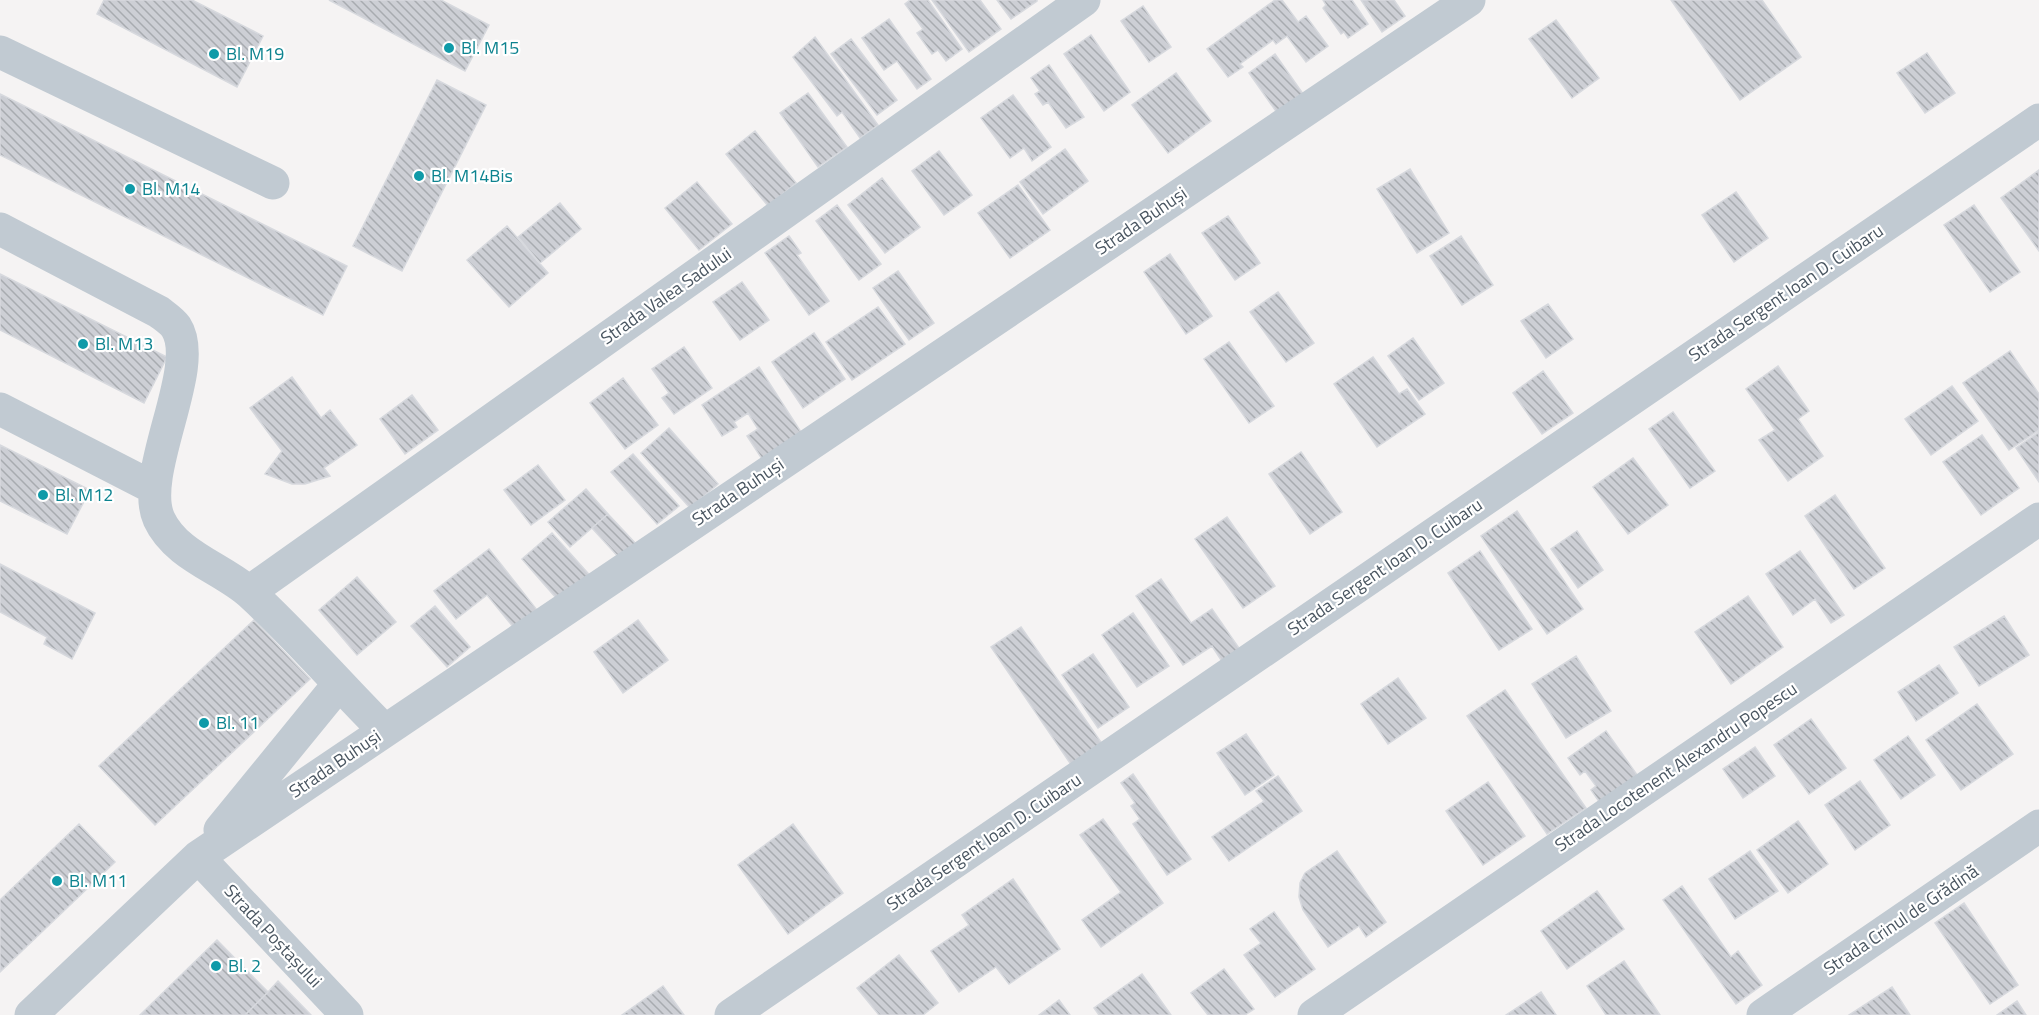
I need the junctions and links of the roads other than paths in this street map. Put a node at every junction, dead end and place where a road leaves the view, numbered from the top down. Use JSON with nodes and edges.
{"nodes":[{"id":1,"x":1084,"y":0,"type":"edge"},
{"id":2,"x":1469,"y":0,"type":"edge"},
{"id":3,"x":0,"y":52,"type":"edge"},
{"id":4,"x":2039,"y":120,"type":"edge"},
{"id":5,"x":273,"y":183,"type":"dead end"},
{"id":6,"x":0,"y":229,"type":"edge"},
{"id":7,"x":0,"y":409,"type":"edge"},
{"id":8,"x":154,"y":488,"type":"junction"},
{"id":9,"x":2039,"y":519,"type":"edge"},
{"id":10,"x":249,"y":592,"type":"junction"},
{"id":11,"x":339,"y":684,"type":"junction"},
{"id":12,"x":384,"y":730,"type":"junction"},
{"id":13,"x":2039,"y":826,"type":"edge"},
{"id":14,"x":198,"y":857,"type":"junction"},
{"id":15,"x":31,"y":1015,"type":"edge"},
{"id":16,"x":347,"y":1015,"type":"edge"},
{"id":17,"x":731,"y":1015,"type":"edge"},
{"id":18,"x":1314,"y":1015,"type":"edge"},
{"id":19,"x":1763,"y":1015,"type":"edge"}],
"edges":[{"from":1,"to":10,"type":"street","name":"Strada Valea Sadului"},
{"from":2,"to":12,"type":"street","name":"Strada Buhuși"},
{"from":3,"to":5,"type":"street"},
{"from":4,"to":17,"type":"street","name":"Strada Sergent Ioan D. Cuibaru"},
{"from":6,"to":8,"type":"street"},
{"from":7,"to":8,"type":"street"},
{"from":8,"to":10,"type":"street"},
{"from":9,"to":18,"type":"street","name":"Strada Locotenent Alexandru Popescu"},
{"from":10,"to":11,"type":"street"},
{"from":11,"to":12,"type":"street"},
{"from":11,"to":14,"type":"street"},
{"from":12,"to":14,"type":"street","name":"Strada Buhuși"},
{"from":13,"to":19,"type":"street","name":"Strada Crinul de Grădină"},
{"from":14,"to":15,"type":"street","name":"Strada Buhuși"},
{"from":14,"to":16,"type":"street","name":"Strada Poștașului"}]}
